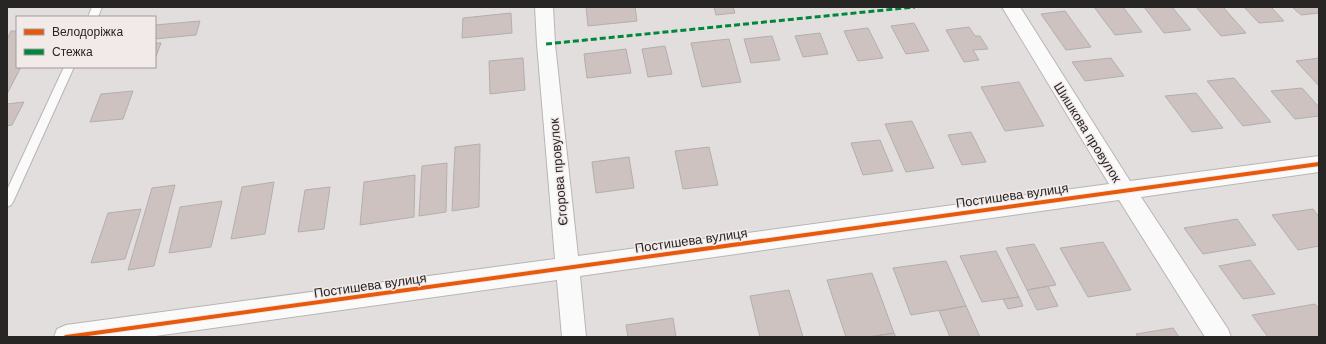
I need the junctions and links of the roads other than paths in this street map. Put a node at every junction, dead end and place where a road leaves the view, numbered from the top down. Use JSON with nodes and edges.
{"nodes":[{"id":1,"x":544,"y":7,"type":"edge"},
{"id":2,"x":1011,"y":7,"type":"edge"},
{"id":3,"x":69,"y":68,"type":"edge"},
{"id":4,"x":1319,"y":164,"type":"edge"},
{"id":5,"x":1124,"y":190,"type":"junction"},
{"id":6,"x":7,"y":202,"type":"edge"},
{"id":7,"x":568,"y":267,"type":"junction"},
{"id":8,"x":66,"y":337,"type":"edge"},
{"id":9,"x":574,"y":337,"type":"edge"},
{"id":10,"x":1219,"y":337,"type":"edge"}],
"edges":[{"from":1,"to":7,"type":"street","name":"Єгорова провулок"},
{"from":2,"to":5,"type":"street","name":"Шишкова провулок"},
{"from":3,"to":6,"type":"lane"},
{"from":4,"to":5,"type":"street","name":"Постишева вулиця"},
{"from":5,"to":7,"type":"street","name":"Постишева вулиця"},
{"from":5,"to":10,"type":"street","name":"Шишкова провулок"},
{"from":7,"to":8,"type":"street","name":"Постишева вулиця"},
{"from":7,"to":9,"type":"street","name":"Єгорова провулок"}]}
